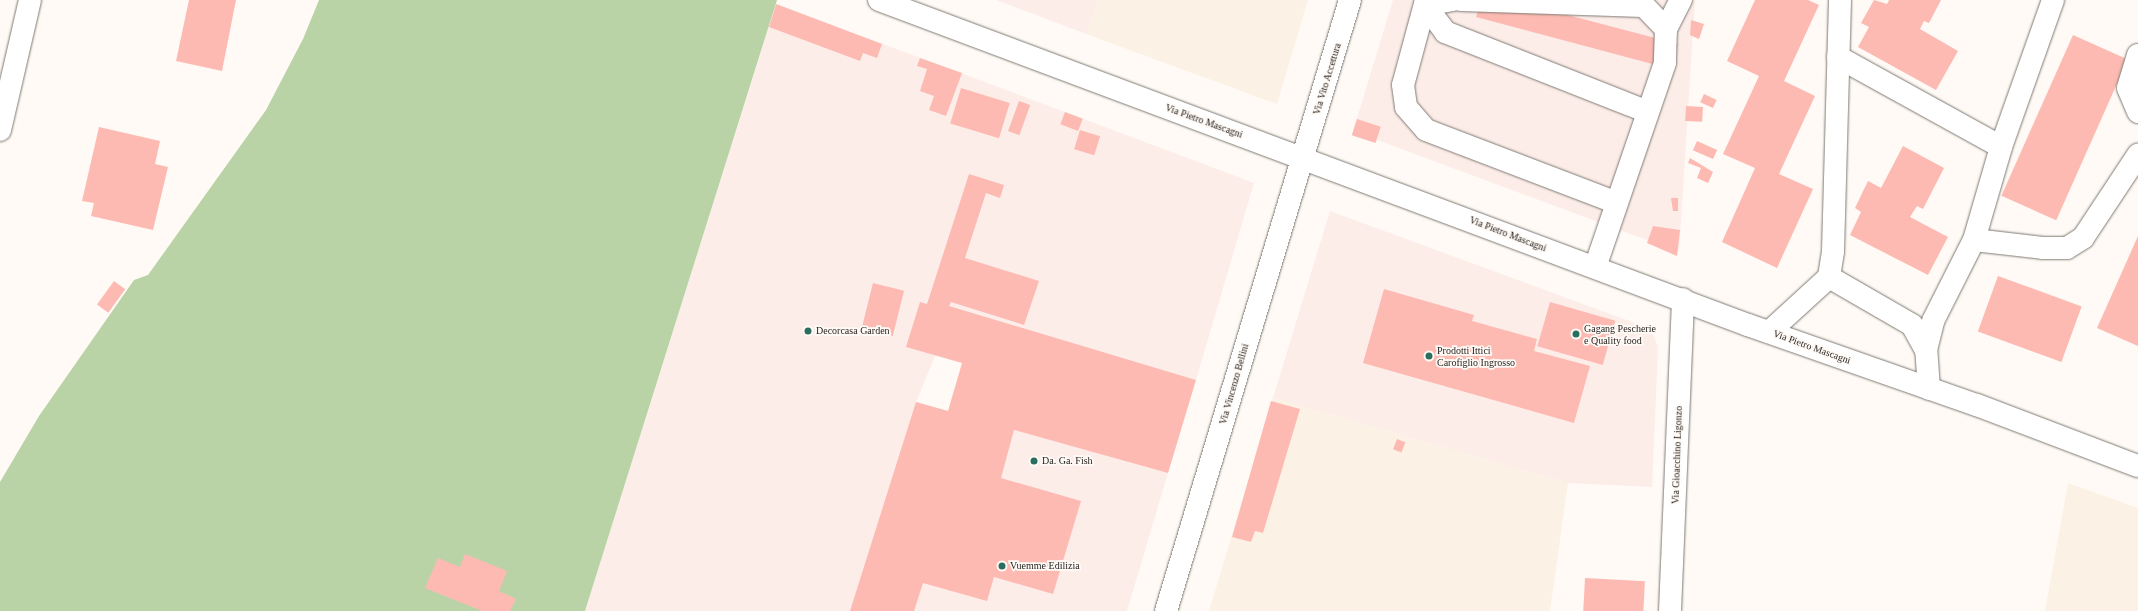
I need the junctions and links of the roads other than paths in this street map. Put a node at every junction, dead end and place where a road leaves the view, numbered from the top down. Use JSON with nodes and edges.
{"nodes":[{"id":1,"x":30,"y":0,"type":"edge"},
{"id":2,"x":879,"y":0,"type":"edge"},
{"id":3,"x":1350,"y":0,"type":"edge"},
{"id":4,"x":1453,"y":0,"type":"edge"},
{"id":5,"x":1461,"y":0,"type":"edge"},
{"id":6,"x":1680,"y":0,"type":"edge"},
{"id":7,"x":1840,"y":0,"type":"edge"},
{"id":8,"x":2053,"y":0,"type":"edge"},
{"id":9,"x":1426,"y":2,"type":"edge"},
{"id":10,"x":1666,"y":29,"type":"junction"},
{"id":11,"x":2138,"y":55,"type":"edge"},
{"id":12,"x":1838,"y":57,"type":"junction"},
{"id":13,"x":1648,"y":112,"type":"junction"},
{"id":14,"x":2138,"y":112,"type":"edge"},
{"id":15,"x":0,"y":130,"type":"edge"},
{"id":16,"x":2001,"y":147,"type":"junction"},
{"id":17,"x":2138,"y":155,"type":"edge"},
{"id":18,"x":1302,"y":157,"type":"junction"},
{"id":19,"x":1617,"y":203,"type":"junction"},
{"id":20,"x":1974,"y":240,"type":"junction"},
{"id":21,"x":1595,"y":267,"type":"junction"},
{"id":22,"x":1829,"y":278,"type":"junction"},
{"id":23,"x":1683,"y":299,"type":"junction"},
{"id":24,"x":1769,"y":332,"type":"junction"},
{"id":25,"x":1926,"y":350,"type":"junction"},
{"id":26,"x":1929,"y":389,"type":"junction"},
{"id":27,"x":2138,"y":466,"type":"edge"},
{"id":28,"x":1166,"y":611,"type":"edge"},
{"id":29,"x":1670,"y":611,"type":"edge"}],
"edges":[{"from":1,"to":15,"type":"street"},
{"from":2,"to":18,"type":"street","name":"Via Pietro Mascagni"},
{"from":3,"to":18,"type":"street","name":"Via Vito Accettura"},
{"from":4,"to":9,"type":"street"},
{"from":5,"to":10,"type":"street"},
{"from":6,"to":10,"type":"street"},
{"from":7,"to":12,"type":"street"},
{"from":8,"to":16,"type":"street"},
{"from":9,"to":13,"type":"street"},
{"from":9,"to":19,"type":"street"},
{"from":10,"to":13,"type":"street"},
{"from":11,"to":14,"type":"street"},
{"from":12,"to":16,"type":"street"},
{"from":12,"to":22,"type":"street"},
{"from":13,"to":19,"type":"street"},
{"from":16,"to":20,"type":"street"},
{"from":17,"to":20,"type":"street"},
{"from":18,"to":21,"type":"street","name":"Via Pietro Mascagni"},
{"from":18,"to":28,"type":"street","name":"Via Vincenzo Bellini"},
{"from":19,"to":21,"type":"street"},
{"from":20,"to":25,"type":"street"},
{"from":21,"to":23,"type":"street","name":"Via Pietro Mascagni"},
{"from":22,"to":24,"type":"street"},
{"from":22,"to":25,"type":"street"},
{"from":23,"to":24,"type":"street","name":"Via Pietro Mascagni"},
{"from":23,"to":29,"type":"street","name":"Via Gioacchino Ligonzo"},
{"from":24,"to":26,"type":"street","name":"Via Pietro Mascagni"},
{"from":25,"to":26,"type":"street"},
{"from":26,"to":27,"type":"street","name":"Via Pietro Mascagni"}]}
